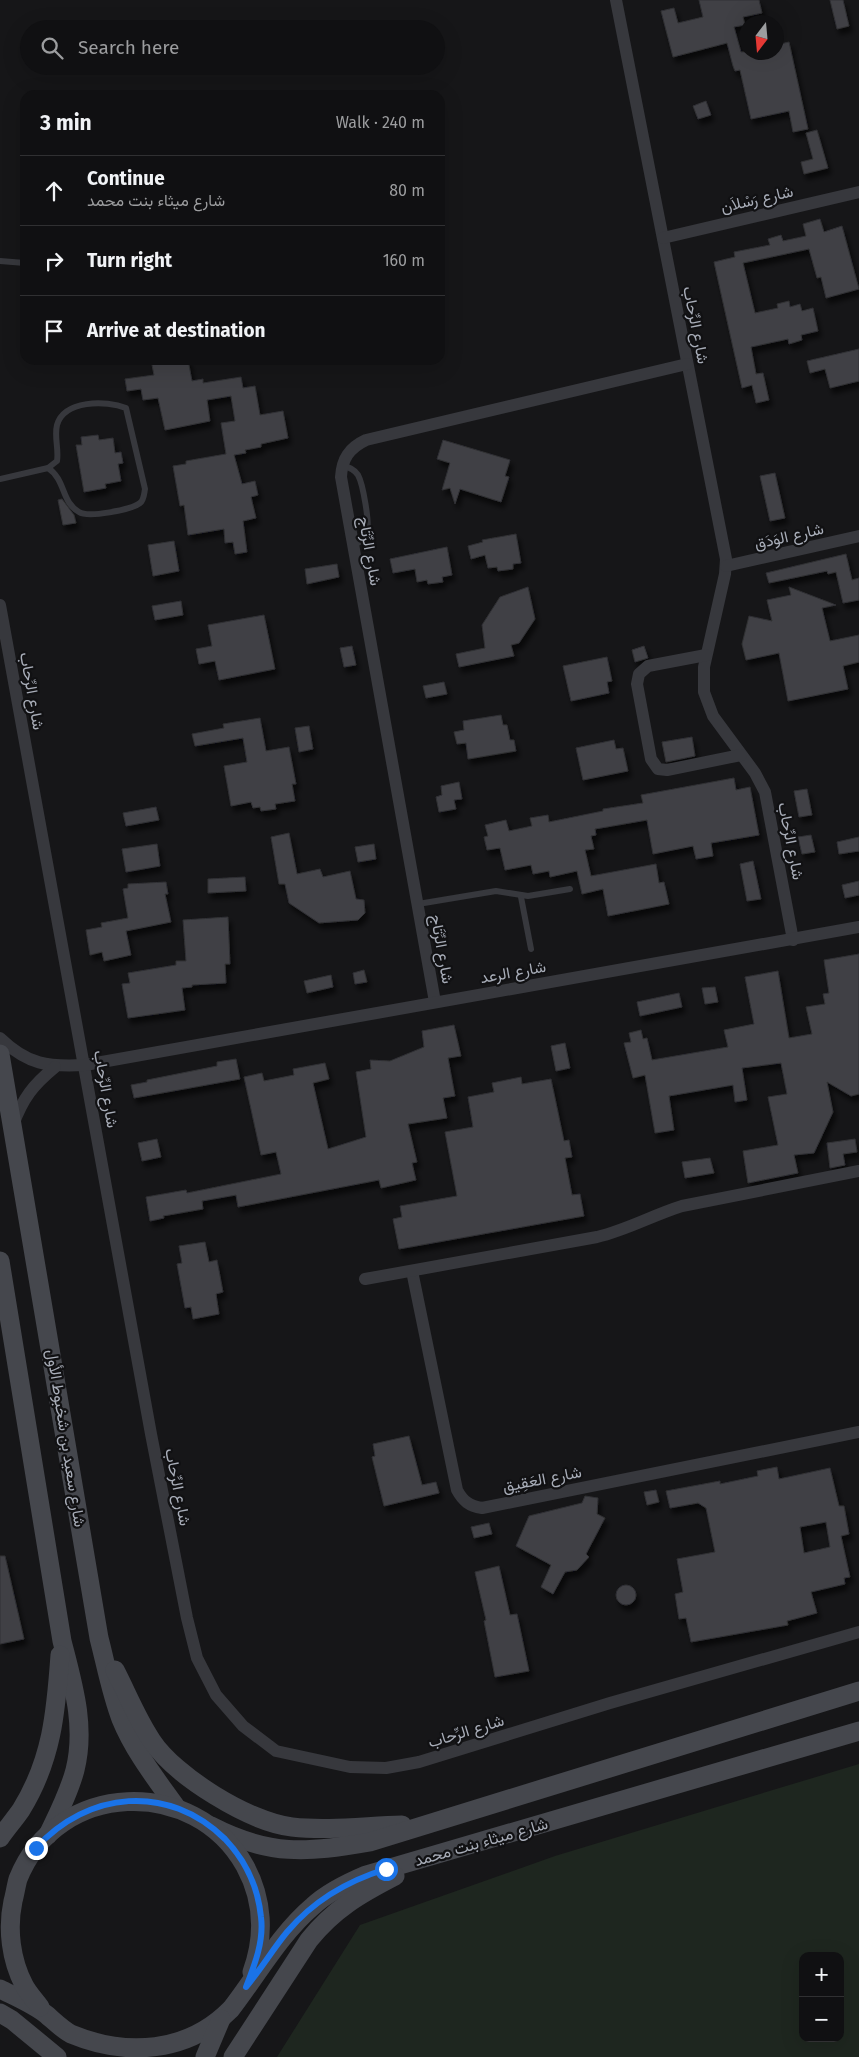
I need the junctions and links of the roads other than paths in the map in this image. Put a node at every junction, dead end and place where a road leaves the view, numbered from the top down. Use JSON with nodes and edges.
{"nodes":[{"id":1,"x":616,"y":0,"type":"edge"},
{"id":2,"x":859,"y":192,"type":"edge"},
{"id":3,"x":663,"y":238,"type":"junction"},
{"id":4,"x":0,"y":261,"type":"edge"},
{"id":5,"x":20,"y":263,"type":"edge"},
{"id":6,"x":687,"y":364,"type":"junction"},
{"id":7,"x":342,"y":465,"type":"junction"},
{"id":8,"x":48,"y":468,"type":"junction"},
{"id":9,"x":0,"y":479,"type":"edge"},
{"id":10,"x":859,"y":536,"type":"edge"},
{"id":11,"x":353,"y":546,"type":"junction"},
{"id":12,"x":726,"y":566,"type":"junction"},
{"id":13,"x":0,"y":605,"type":"edge"},
{"id":14,"x":706,"y":655,"type":"junction"},
{"id":15,"x":741,"y":755,"type":"junction"},
{"id":16,"x":570,"y":889,"type":"dead end"},
{"id":17,"x":521,"y":896,"type":"junction"},
{"id":18,"x":418,"y":904,"type":"junction"},
{"id":19,"x":859,"y":927,"type":"edge"},
{"id":20,"x":793,"y":940,"type":"junction"},
{"id":21,"x":531,"y":949,"type":"dead end"},
{"id":22,"x":435,"y":1002,"type":"junction"},
{"id":23,"x":0,"y":1038,"type":"edge"},
{"id":24,"x":0,"y":1054,"type":"edge"},
{"id":25,"x":85,"y":1065,"type":"junction"},
{"id":26,"x":55,"y":1067,"type":"junction"},
{"id":27,"x":13,"y":1125,"type":"junction"},
{"id":28,"x":859,"y":1171,"type":"edge"},
{"id":29,"x":0,"y":1261,"type":"edge"},
{"id":30,"x":412,"y":1271,"type":"junction"},
{"id":31,"x":365,"y":1279,"type":"dead end"},
{"id":32,"x":859,"y":1432,"type":"edge"},
{"id":33,"x":859,"y":1632,"type":"edge"},
{"id":34,"x":99,"y":1638,"type":"junction"},
{"id":35,"x":62,"y":1641,"type":"junction"},
{"id":36,"x":859,"y":1691,"type":"edge"},
{"id":37,"x":859,"y":1731,"type":"edge"},
{"id":38,"x":176,"y":1807,"type":"junction"},
{"id":39,"x":430,"y":1824,"type":"junction"},
{"id":40,"x":211,"y":1826,"type":"junction"},
{"id":41,"x":48,"y":1835,"type":"junction"},
{"id":42,"x":0,"y":1838,"type":"edge"},
{"id":43,"x":434,"y":1856,"type":"junction"},
{"id":44,"x":18,"y":1880,"type":"junction"},
{"id":45,"x":0,"y":1893,"type":"edge"},
{"id":46,"x":246,"y":1987,"type":"junction"},
{"id":47,"x":0,"y":1989,"type":"edge"},
{"id":48,"x":0,"y":2014,"type":"edge"},
{"id":49,"x":46,"y":2015,"type":"junction"},
{"id":50,"x":222,"y":2018,"type":"junction"},
{"id":51,"x":71,"y":2034,"type":"junction"},
{"id":52,"x":57,"y":2057,"type":"edge"},
{"id":53,"x":92,"y":2057,"type":"edge"},
{"id":54,"x":205,"y":2057,"type":"edge"},
{"id":55,"x":233,"y":2057,"type":"edge"}],
"edges":[{"from":1,"to":3,"type":"street","name":"شارع الرِّحاب"},
{"from":2,"to":3,"type":"street","name":"شارع رَسْلاَن"},
{"from":3,"to":6,"type":"street","name":"شارع الرِّحاب"},
{"from":4,"to":5,"type":"lane"},
{"from":6,"to":7,"type":"street"},
{"from":6,"to":12,"type":"street","name":"شارع الرِّحاب"},
{"from":7,"to":11,"type":"street","name":"شارع الرِّتَاج"},
{"from":7,"to":11,"type":"lane"},
{"from":8,"to":8,"type":"lane"},
{"from":8,"to":9,"type":"lane"},
{"from":10,"to":12,"type":"street","name":"شارع الوَدَق"},
{"from":11,"to":18,"type":"street","name":"شارع الرِّتَاج"},
{"from":12,"to":14,"type":"street","name":"شارع الرِّحاب"},
{"from":13,"to":25,"type":"street","name":"شارع الرِّحاب"},
{"from":14,"to":15,"type":"street","name":"شارع الرِّحاب"},
{"from":14,"to":15,"type":"street"},
{"from":15,"to":20,"type":"street","name":"شارع الرِّحاب"},
{"from":16,"to":17,"type":"lane"},
{"from":17,"to":18,"type":"lane"},
{"from":17,"to":21,"type":"lane"},
{"from":18,"to":22,"type":"street","name":"شارع الرِّتَاج"},
{"from":19,"to":20,"type":"street","name":"شارع الرعد"},
{"from":20,"to":22,"type":"street","name":"شارع الرعد"},
{"from":22,"to":25,"type":"street","name":"شارع الرعد"},
{"from":23,"to":26,"type":"street","name":"شارع الرعد"},
{"from":24,"to":27,"type":"main road","name":"شارع سعيد بن شخبوط الأول"},
{"from":25,"to":26,"type":"street","name":"شارع الرعد"},
{"from":25,"to":33,"type":"street","name":"شارع الرِّحاب"},
{"from":26,"to":27,"type":"street"},
{"from":27,"to":34,"type":"main road","name":"شارع سعيد بن شخبوط الأول"},
{"from":28,"to":30,"type":"street"},
{"from":29,"to":35,"type":"main road"},
{"from":30,"to":31,"type":"street"},
{"from":30,"to":32,"type":"street","name":"شارع العَقِيق"},
{"from":34,"to":38,"type":"main road","name":"شارع سعيد بن شخبوط الأول"},
{"from":34,"to":39,"type":"main road"},
{"from":35,"to":41,"type":"main road"},
{"from":35,"to":42,"type":"main road"},
{"from":36,"to":39,"type":"main road","name":"شارع ميثاء بنت محمد"},
{"from":37,"to":43,"type":"main road","name":"شارع ميثاء بنت محمد"},
{"from":38,"to":40,"type":"main road"},
{"from":38,"to":41,"type":"main road"},
{"from":39,"to":40,"type":"main road","name":"شارع ميثاء بنت محمد"},
{"from":40,"to":46,"type":"main road"},
{"from":41,"to":44,"type":"main road"},
{"from":43,"to":46,"type":"main road","name":"شارع ميثاء بنت محمد"},
{"from":43,"to":55,"type":"main road"},
{"from":44,"to":45,"type":"main road"},
{"from":44,"to":49,"type":"main road"},
{"from":46,"to":50,"type":"main road","name":"شارع ميثاء بنت محمد"},
{"from":47,"to":49,"type":"main road","name":"شارع ميثاء بنت محمد"},
{"from":48,"to":52,"type":"main road"},
{"from":49,"to":51,"type":"main road","name":"شارع ميثاء بنت محمد"},
{"from":50,"to":51,"type":"main road","name":"شارع ميثاء بنت محمد"},
{"from":50,"to":54,"type":"main road"},
{"from":51,"to":53,"type":"main road"}]}
